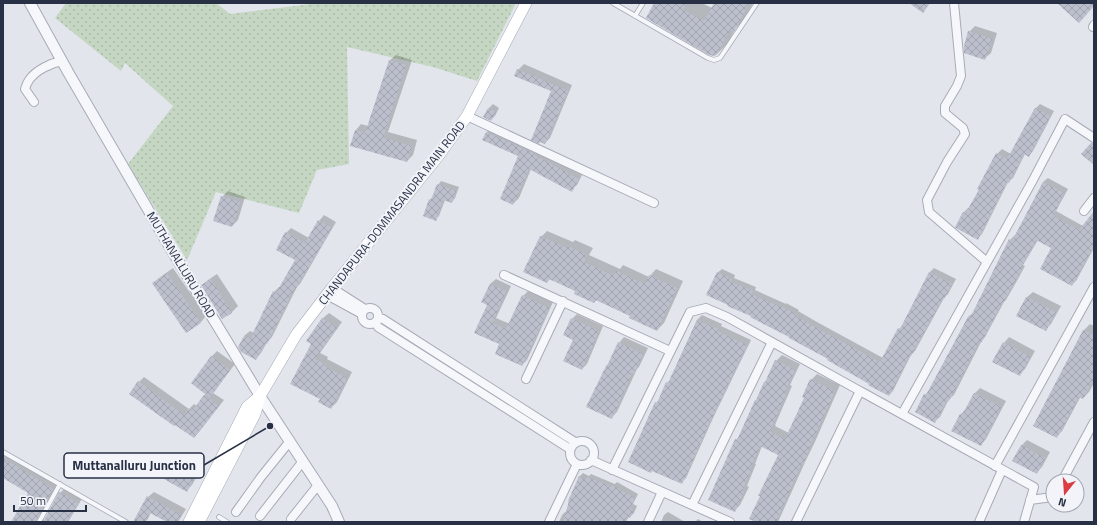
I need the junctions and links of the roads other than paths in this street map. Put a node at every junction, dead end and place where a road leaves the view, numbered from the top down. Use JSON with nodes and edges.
{"nodes":[{"id":1,"x":30,"y":3,"type":"edge"},
{"id":2,"x":526,"y":3,"type":"edge"},
{"id":3,"x":613,"y":3,"type":"edge"},
{"id":4,"x":643,"y":3,"type":"edge"},
{"id":5,"x":758,"y":3,"type":"edge"},
{"id":6,"x":954,"y":3,"type":"edge"},
{"id":7,"x":635,"y":16,"type":"junction"},
{"id":8,"x":62,"y":61,"type":"junction"},
{"id":9,"x":34,"y":102,"type":"dead end"},
{"id":10,"x":467,"y":116,"type":"junction"},
{"id":11,"x":1094,"y":138,"type":"edge"},
{"id":12,"x":1094,"y":198,"type":"edge"},
{"id":13,"x":654,"y":203,"type":"dead end"},
{"id":14,"x":1084,"y":211,"type":"dead end"},
{"id":15,"x":987,"y":262,"type":"junction"},
{"id":16,"x":504,"y":274,"type":"dead end"},
{"id":17,"x":1094,"y":287,"type":"edge"},
{"id":18,"x":330,"y":292,"type":"junction"},
{"id":19,"x":563,"y":301,"type":"junction"},
{"id":20,"x":363,"y":312,"type":"junction"},
{"id":21,"x":376,"y":320,"type":"junction"},
{"id":22,"x":772,"y":342,"type":"junction"},
{"id":23,"x":670,"y":351,"type":"junction"},
{"id":24,"x":526,"y":379,"type":"dead end"},
{"id":25,"x":860,"y":392,"type":"junction"},
{"id":26,"x":260,"y":396,"type":"junction"},
{"id":27,"x":902,"y":414,"type":"junction"},
{"id":28,"x":1094,"y":422,"type":"edge"},
{"id":29,"x":290,"y":440,"type":"junction"},
{"id":30,"x":575,"y":442,"type":"junction"},
{"id":31,"x":570,"y":449,"type":"junction"},
{"id":32,"x":3,"y":452,"type":"edge"},
{"id":33,"x":591,"y":460,"type":"junction"},
{"id":34,"x":303,"y":462,"type":"junction"},
{"id":35,"x":577,"y":464,"type":"junction"},
{"id":36,"x":999,"y":468,"type":"junction"},
{"id":37,"x":612,"y":470,"type":"junction"},
{"id":38,"x":1066,"y":473,"type":"edge"},
{"id":39,"x":60,"y":484,"type":"junction"},
{"id":40,"x":318,"y":485,"type":"junction"},
{"id":41,"x":662,"y":492,"type":"junction"},
{"id":42,"x":1045,"y":498,"type":"edge"},
{"id":43,"x":1030,"y":500,"type":"junction"},
{"id":44,"x":692,"y":505,"type":"junction"},
{"id":45,"x":236,"y":512,"type":"dead end"},
{"id":46,"x":260,"y":516,"type":"dead end"},
{"id":47,"x":219,"y":517,"type":"dead end"},
{"id":48,"x":291,"y":519,"type":"dead end"},
{"id":49,"x":38,"y":522,"type":"edge"},
{"id":50,"x":126,"y":522,"type":"edge"},
{"id":51,"x":189,"y":522,"type":"edge"},
{"id":52,"x":199,"y":522,"type":"edge"},
{"id":53,"x":227,"y":522,"type":"edge"},
{"id":54,"x":339,"y":522,"type":"edge"},
{"id":55,"x":549,"y":522,"type":"edge"},
{"id":56,"x":648,"y":522,"type":"edge"},
{"id":57,"x":730,"y":522,"type":"edge"},
{"id":58,"x":796,"y":522,"type":"edge"},
{"id":59,"x":979,"y":522,"type":"edge"},
{"id":60,"x":1024,"y":522,"type":"edge"}],
"edges":[{"from":1,"to":8,"type":"street","name":"MUTHANALLURU ROAD"},
{"from":2,"to":10,"type":"main road","name":"CHANDAPURA-DOMMASANDRA MAIN ROAD"},
{"from":3,"to":7,"type":"lane"},
{"from":4,"to":7,"type":"lane"},
{"from":5,"to":7,"type":"lane"},
{"from":6,"to":15,"type":"street"},
{"from":8,"to":9,"type":"street"},
{"from":8,"to":26,"type":"street","name":"MUTHANALLURU ROAD"},
{"from":10,"to":13,"type":"street"},
{"from":10,"to":18,"type":"main road","name":"CHANDAPURA-DOMMASANDRA MAIN ROAD"},
{"from":11,"to":15,"type":"street"},
{"from":12,"to":14,"type":"street"},
{"from":15,"to":27,"type":"street"},
{"from":16,"to":19,"type":"street"},
{"from":17,"to":36,"type":"street"},
{"from":18,"to":20,"type":"street"},
{"from":18,"to":26,"type":"main road","name":"CHANDAPURA-DOMMASANDRA MAIN ROAD"},
{"from":19,"to":23,"type":"street"},
{"from":19,"to":24,"type":"street"},
{"from":20,"to":21,"type":"street"},
{"from":20,"to":21,"type":"street"},
{"from":21,"to":30,"type":"street"},
{"from":21,"to":31,"type":"street"},
{"from":22,"to":23,"type":"street"},
{"from":22,"to":25,"type":"street"},
{"from":22,"to":44,"type":"street"},
{"from":23,"to":37,"type":"street"},
{"from":25,"to":27,"type":"street"},
{"from":25,"to":58,"type":"street"},
{"from":26,"to":29,"type":"street","name":"MUTHANALLURU ROAD"},
{"from":26,"to":51,"type":"main road","name":"CHANDAPURA-DOMMASANDRA MAIN ROAD"},
{"from":26,"to":52,"type":"main road","name":"CHANDAPURA-DOMMASANDRA MAIN ROAD"},
{"from":27,"to":36,"type":"street"},
{"from":28,"to":38,"type":"street"},
{"from":29,"to":34,"type":"street","name":"MUTHANALLURU ROAD"},
{"from":29,"to":45,"type":"street"},
{"from":30,"to":31,"type":"street"},
{"from":30,"to":33,"type":"street"},
{"from":31,"to":35,"type":"street"},
{"from":32,"to":39,"type":"lane"},
{"from":33,"to":35,"type":"street"},
{"from":33,"to":37,"type":"street"},
{"from":34,"to":40,"type":"street","name":"MUTHANALLURU ROAD"},
{"from":34,"to":46,"type":"street"},
{"from":35,"to":55,"type":"street"},
{"from":36,"to":43,"type":"street"},
{"from":36,"to":59,"type":"street"},
{"from":37,"to":41,"type":"street"},
{"from":39,"to":49,"type":"lane"},
{"from":39,"to":50,"type":"lane"},
{"from":40,"to":48,"type":"street"},
{"from":40,"to":54,"type":"street","name":"MUTHANALLURU ROAD"},
{"from":41,"to":44,"type":"street"},
{"from":41,"to":56,"type":"street"},
{"from":42,"to":43,"type":"street"},
{"from":43,"to":60,"type":"street"},
{"from":44,"to":57,"type":"street"},
{"from":47,"to":53,"type":"lane"}]}
